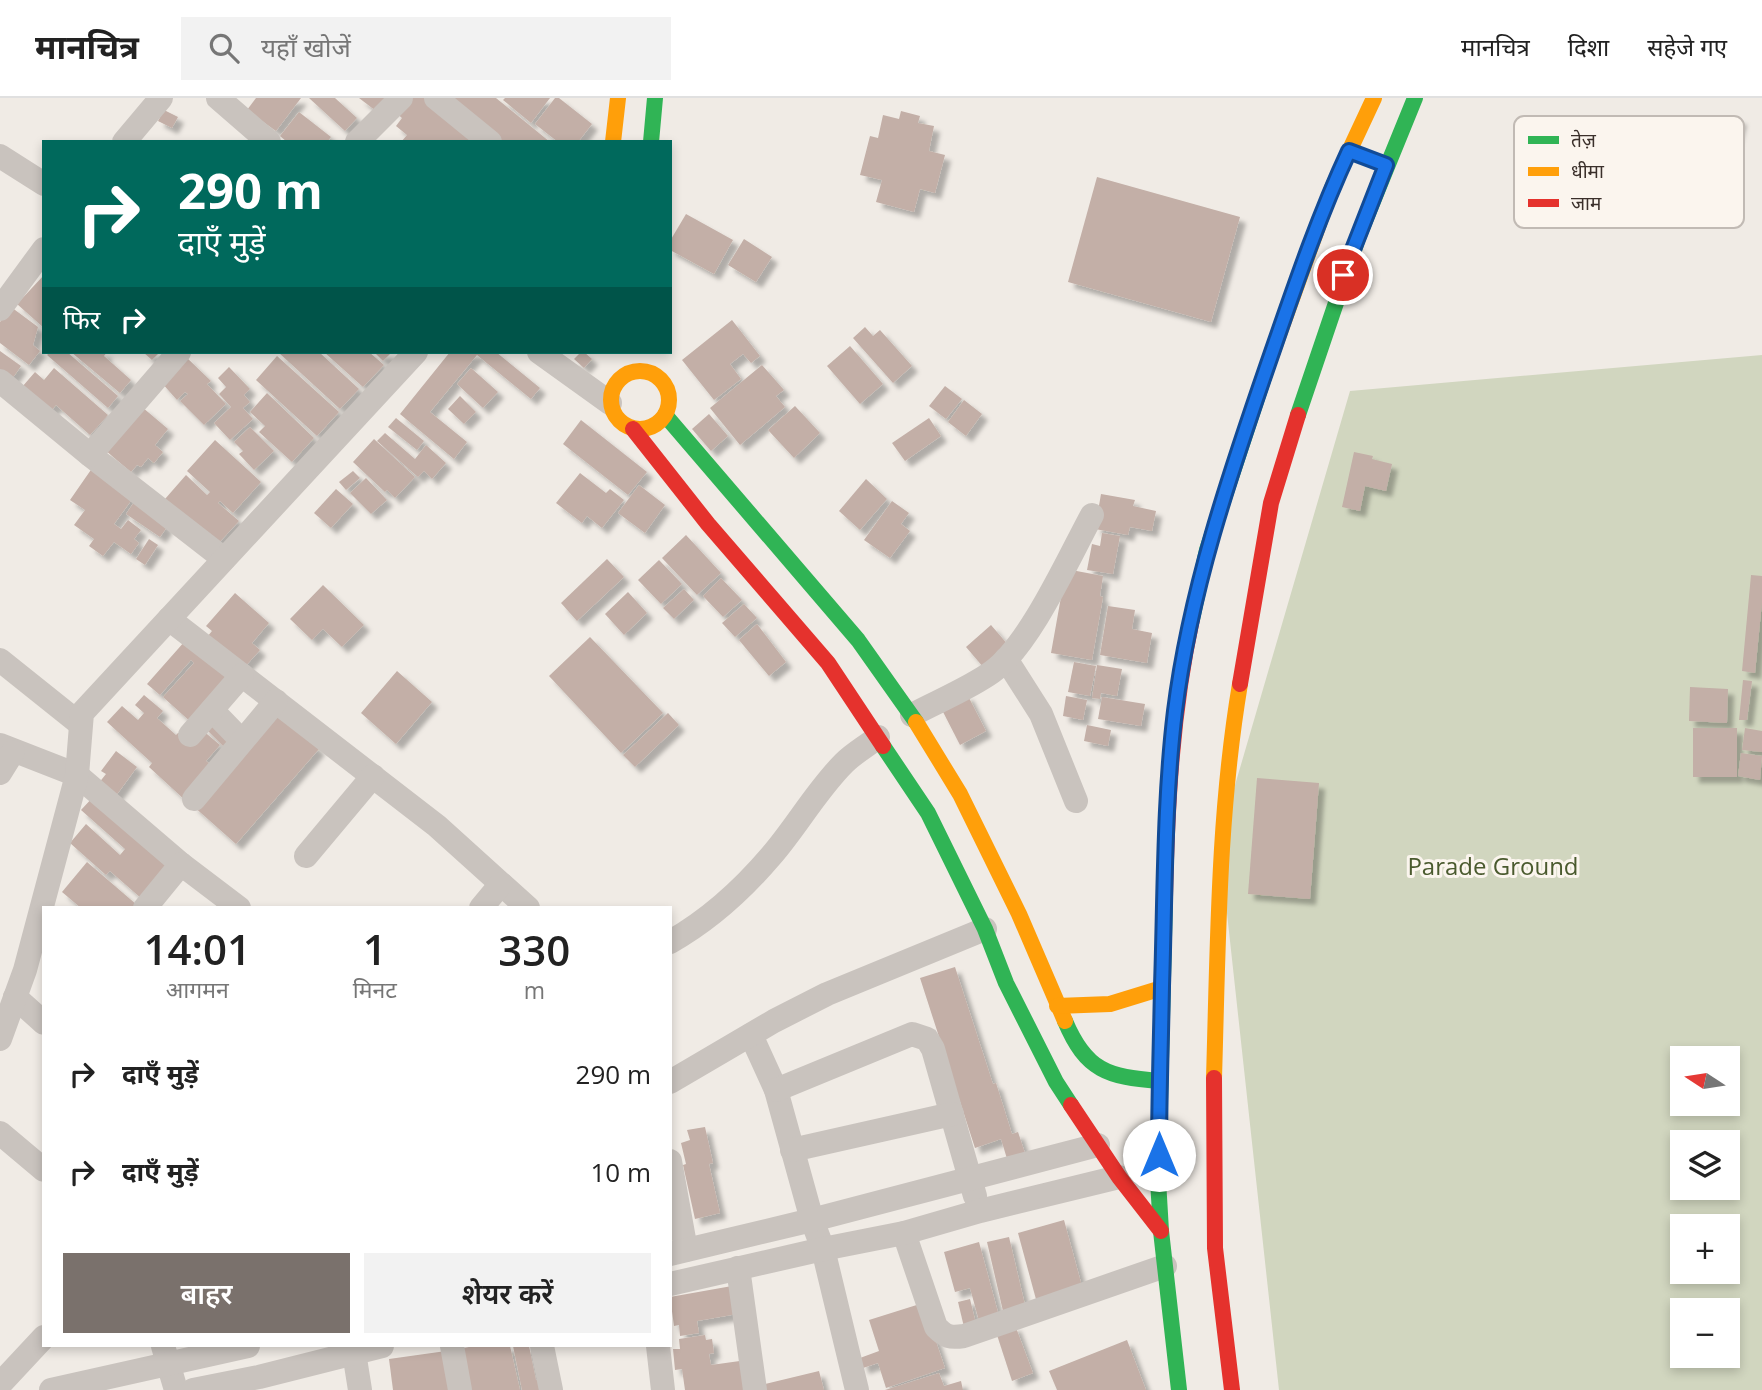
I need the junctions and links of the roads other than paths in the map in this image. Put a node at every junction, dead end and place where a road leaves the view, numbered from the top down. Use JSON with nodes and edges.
{"nodes":[{"id":1,"x":161,"y":98,"type":"edge"},
{"id":2,"x":218,"y":98,"type":"edge"},
{"id":3,"x":401,"y":98,"type":"edge"},
{"id":4,"x":436,"y":98,"type":"edge"},
{"id":5,"x":618,"y":98,"type":"edge"},
{"id":6,"x":655,"y":98,"type":"edge"},
{"id":7,"x":1374,"y":98,"type":"edge"},
{"id":8,"x":1415,"y":98,"type":"edge"},
{"id":9,"x":126,"y":140,"type":"edge"},
{"id":10,"x":267,"y":140,"type":"edge"},
{"id":11,"x":359,"y":140,"type":"edge"},
{"id":12,"x":488,"y":140,"type":"edge"},
{"id":13,"x":613,"y":140,"type":"edge"},
{"id":14,"x":648,"y":140,"type":"edge"},
{"id":15,"x":0,"y":156,"type":"edge"},
{"id":16,"x":1368,"y":158,"type":"junction"},
{"id":17,"x":42,"y":183,"type":"edge"},
{"id":18,"x":42,"y":251,"type":"edge"},
{"id":19,"x":3,"y":298,"type":"edge"},
{"id":20,"x":177,"y":354,"type":"edge"},
{"id":21,"x":414,"y":354,"type":"edge"},
{"id":22,"x":543,"y":354,"type":"edge"},
{"id":23,"x":646,"y":354,"type":"edge"},
{"id":24,"x":611,"y":363,"type":"dead end"},
{"id":25,"x":647,"y":371,"type":"junction"},
{"id":26,"x":0,"y":381,"type":"edge"},
{"id":27,"x":612,"y":393,"type":"junction"},
{"id":28,"x":665,"y":415,"type":"junction"},
{"id":29,"x":633,"y":429,"type":"junction"},
{"id":30,"x":90,"y":455,"type":"junction"},
{"id":31,"x":1225,"y":492,"type":"junction"},
{"id":32,"x":1272,"y":503,"type":"junction"},
{"id":33,"x":1092,"y":514,"type":"dead end"},
{"id":34,"x":1250,"y":519,"type":"dead end"},
{"id":35,"x":224,"y":559,"type":"junction"},
{"id":36,"x":768,"y":565,"type":"junction"},
{"id":37,"x":169,"y":619,"type":"junction"},
{"id":38,"x":1205,"y":637,"type":"dead end"},
{"id":39,"x":1006,"y":659,"type":"junction"},
{"id":40,"x":0,"y":660,"type":"edge"},
{"id":41,"x":242,"y":675,"type":"junction"},
{"id":42,"x":276,"y":701,"type":"junction"},
{"id":43,"x":212,"y":710,"type":"junction"},
{"id":44,"x":912,"y":715,"type":"junction"},
{"id":45,"x":80,"y":724,"type":"junction"},
{"id":46,"x":190,"y":734,"type":"dead end"},
{"id":47,"x":878,"y":737,"type":"junction"},
{"id":48,"x":1190,"y":740,"type":"dead end"},
{"id":49,"x":242,"y":741,"type":"junction"},
{"id":50,"x":6,"y":748,"type":"edge"},
{"id":51,"x":0,"y":774,"type":"edge"},
{"id":52,"x":77,"y":775,"type":"junction"},
{"id":53,"x":373,"y":776,"type":"junction"},
{"id":54,"x":194,"y":799,"type":"dead end"},
{"id":55,"x":1076,"y":801,"type":"dead end"},
{"id":56,"x":306,"y":856,"type":"dead end"},
{"id":57,"x":181,"y":864,"type":"junction"},
{"id":58,"x":501,"y":884,"type":"junction"},
{"id":59,"x":51,"y":903,"type":"edge"},
{"id":60,"x":224,"y":904,"type":"edge"},
{"id":61,"x":147,"y":906,"type":"edge"},
{"id":62,"x":483,"y":906,"type":"edge"},
{"id":63,"x":526,"y":906,"type":"edge"},
{"id":64,"x":42,"y":927,"type":"edge"},
{"id":65,"x":985,"y":929,"type":"junction"},
{"id":66,"x":672,"y":941,"type":"edge"},
{"id":67,"x":1162,"y":988,"type":"junction"},
{"id":68,"x":1057,"y":1006,"type":"junction"},
{"id":69,"x":8,"y":1007,"type":"edge"},
{"id":70,"x":42,"y":1022,"type":"edge"},
{"id":71,"x":751,"y":1035,"type":"junction"},
{"id":72,"x":0,"y":1039,"type":"edge"},
{"id":73,"x":672,"y":1081,"type":"edge"},
{"id":74,"x":1159,"y":1081,"type":"junction"},
{"id":75,"x":776,"y":1090,"type":"junction"},
{"id":76,"x":1176,"y":1111,"type":"dead end"},
{"id":77,"x":951,"y":1114,"type":"junction"},
{"id":78,"x":0,"y":1133,"type":"edge"},
{"id":79,"x":1098,"y":1145,"type":"junction"},
{"id":80,"x":792,"y":1150,"type":"junction"},
{"id":81,"x":42,"y":1168,"type":"edge"},
{"id":82,"x":1119,"y":1177,"type":"junction"},
{"id":83,"x":971,"y":1180,"type":"junction"},
{"id":84,"x":672,"y":1184,"type":"edge"},
{"id":85,"x":980,"y":1211,"type":"junction"},
{"id":86,"x":812,"y":1220,"type":"junction"},
{"id":87,"x":1161,"y":1231,"type":"junction"},
{"id":88,"x":904,"y":1233,"type":"junction"},
{"id":89,"x":1178,"y":1243,"type":"dead end"},
{"id":90,"x":823,"y":1249,"type":"junction"},
{"id":91,"x":678,"y":1252,"type":"edge"},
{"id":92,"x":1165,"y":1266,"type":"junction"},
{"id":93,"x":738,"y":1268,"type":"junction"},
{"id":94,"x":672,"y":1284,"type":"edge"},
{"id":95,"x":42,"y":1339,"type":"edge"},
{"id":96,"x":239,"y":1347,"type":"edge"},
{"id":97,"x":373,"y":1347,"type":"edge"},
{"id":98,"x":452,"y":1347,"type":"edge"},
{"id":99,"x":542,"y":1347,"type":"edge"},
{"id":100,"x":659,"y":1347,"type":"edge"},
{"id":101,"x":354,"y":1349,"type":"edge"},
{"id":102,"x":166,"y":1355,"type":"edge"},
{"id":103,"x":2,"y":1378,"type":"edge"},
{"id":104,"x":51,"y":1390,"type":"edge"},
{"id":105,"x":176,"y":1390,"type":"edge"},
{"id":106,"x":193,"y":1390,"type":"edge"},
{"id":107,"x":360,"y":1390,"type":"edge"},
{"id":108,"x":460,"y":1390,"type":"edge"},
{"id":109,"x":551,"y":1390,"type":"edge"},
{"id":110,"x":663,"y":1390,"type":"edge"},
{"id":111,"x":755,"y":1390,"type":"edge"},
{"id":112,"x":857,"y":1390,"type":"edge"},
{"id":113,"x":1179,"y":1390,"type":"edge"},
{"id":114,"x":1192,"y":1390,"type":"edge"},
{"id":115,"x":1232,"y":1390,"type":"edge"}],
"edges":[{"from":1,"to":9,"type":"street"},
{"from":2,"to":10,"type":"street"},
{"from":3,"to":11,"type":"street"},
{"from":4,"to":12,"type":"street"},
{"from":5,"to":13,"type":"main road"},
{"from":6,"to":14,"type":"main road"},
{"from":7,"to":16,"type":"main road"},
{"from":8,"to":16,"type":"main road"},
{"from":15,"to":17,"type":"street"},
{"from":16,"to":31,"type":"main road"},
{"from":16,"to":32,"type":"main road"},
{"from":18,"to":19,"type":"street"},
{"from":20,"to":30,"type":"street"},
{"from":21,"to":35,"type":"street"},
{"from":22,"to":27,"type":"street"},
{"from":23,"to":25,"type":"main road"},
{"from":24,"to":27,"type":"main road"},
{"from":25,"to":27,"type":"main road"},
{"from":25,"to":28,"type":"main road"},
{"from":26,"to":30,"type":"street"},
{"from":27,"to":29,"type":"main road"},
{"from":28,"to":29,"type":"main road"},
{"from":28,"to":36,"type":"main road"},
{"from":29,"to":36,"type":"main road"},
{"from":30,"to":35,"type":"street"},
{"from":31,"to":38,"type":"main road"},
{"from":31,"to":67,"type":"main road"},
{"from":32,"to":34,"type":"main road"},
{"from":32,"to":115,"type":"main road"},
{"from":33,"to":39,"type":"street"},
{"from":35,"to":37,"type":"street"},
{"from":36,"to":44,"type":"main road"},
{"from":36,"to":47,"type":"main road"},
{"from":37,"to":41,"type":"street"},
{"from":37,"to":45,"type":"street"},
{"from":39,"to":44,"type":"street"},
{"from":39,"to":55,"type":"street"},
{"from":40,"to":45,"type":"street"},
{"from":41,"to":42,"type":"street"},
{"from":41,"to":43,"type":"street"},
{"from":42,"to":49,"type":"street"},
{"from":42,"to":53,"type":"street"},
{"from":43,"to":46,"type":"street"},
{"from":43,"to":49,"type":"street"},
{"from":44,"to":68,"type":"main road"},
{"from":45,"to":52,"type":"street"},
{"from":47,"to":65,"type":"main road"},
{"from":47,"to":66,"type":"street"},
{"from":48,"to":76,"type":"main road"},
{"from":49,"to":54,"type":"street"},
{"from":50,"to":51,"type":"street"},
{"from":50,"to":52,"type":"street"},
{"from":52,"to":57,"type":"street"},
{"from":52,"to":59,"type":"street"},
{"from":53,"to":56,"type":"street"},
{"from":53,"to":58,"type":"street"},
{"from":57,"to":60,"type":"street"},
{"from":57,"to":61,"type":"street"},
{"from":58,"to":62,"type":"street"},
{"from":58,"to":63,"type":"street"},
{"from":64,"to":69,"type":"street"},
{"from":65,"to":71,"type":"street"},
{"from":65,"to":79,"type":"main road"},
{"from":67,"to":68,"type":"main road"},
{"from":67,"to":74,"type":"main road"},
{"from":68,"to":74,"type":"main road"},
{"from":69,"to":70,"type":"street"},
{"from":69,"to":72,"type":"street"},
{"from":71,"to":73,"type":"street"},
{"from":71,"to":75,"type":"street"},
{"from":74,"to":87,"type":"main road"},
{"from":75,"to":77,"type":"street"},
{"from":75,"to":80,"type":"street"},
{"from":77,"to":80,"type":"street"},
{"from":77,"to":83,"type":"street"},
{"from":78,"to":81,"type":"street"},
{"from":79,"to":82,"type":"main road"},
{"from":79,"to":83,"type":"street"},
{"from":80,"to":86,"type":"street"},
{"from":82,"to":85,"type":"street"},
{"from":82,"to":87,"type":"main road"},
{"from":83,"to":85,"type":"street"},
{"from":83,"to":86,"type":"street"},
{"from":84,"to":91,"type":"street"},
{"from":85,"to":88,"type":"street"},
{"from":86,"to":90,"type":"street"},
{"from":86,"to":91,"type":"street"},
{"from":87,"to":92,"type":"main road"},
{"from":88,"to":90,"type":"street"},
{"from":88,"to":92,"type":"street"},
{"from":89,"to":114,"type":"main road"},
{"from":90,"to":93,"type":"street"},
{"from":90,"to":112,"type":"street"},
{"from":92,"to":113,"type":"main road"},
{"from":93,"to":94,"type":"street"},
{"from":93,"to":111,"type":"street"},
{"from":95,"to":103,"type":"street"},
{"from":96,"to":102,"type":"street"},
{"from":97,"to":101,"type":"street"},
{"from":98,"to":108,"type":"street"},
{"from":99,"to":109,"type":"street"},
{"from":100,"to":110,"type":"street"},
{"from":101,"to":106,"type":"street"},
{"from":101,"to":107,"type":"street"},
{"from":102,"to":104,"type":"street"},
{"from":102,"to":105,"type":"street"}]}
